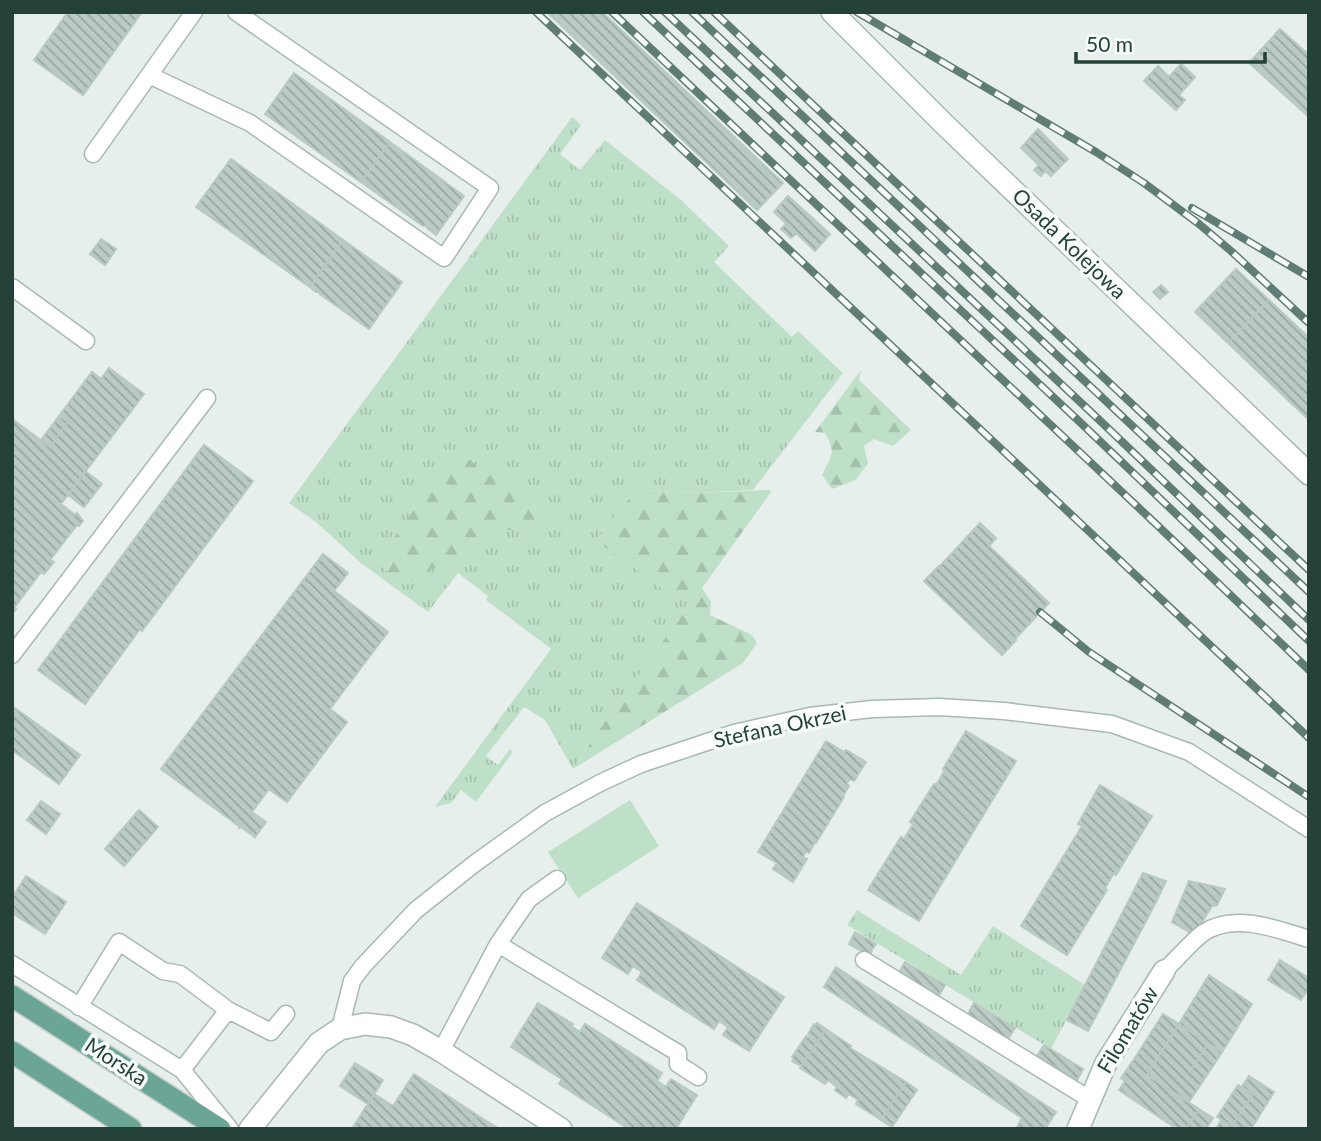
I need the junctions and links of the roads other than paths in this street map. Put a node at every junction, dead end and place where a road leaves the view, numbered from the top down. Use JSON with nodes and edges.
{"nodes":[{"id":1,"x":194,"y":12,"type":"edge"},
{"id":2,"x":236,"y":12,"type":"edge"},
{"id":3,"x":832,"y":12,"type":"edge"},
{"id":4,"x":149,"y":75,"type":"junction"},
{"id":5,"x":93,"y":154,"type":"dead end"},
{"id":6,"x":12,"y":287,"type":"edge"},
{"id":7,"x":86,"y":341,"type":"dead end"},
{"id":8,"x":207,"y":398,"type":"dead end"},
{"id":9,"x":1309,"y":474,"type":"edge"},
{"id":10,"x":12,"y":655,"type":"edge"},
{"id":11,"x":1309,"y":829,"type":"edge"},
{"id":12,"x":558,"y":879,"type":"dead end"},
{"id":13,"x":1309,"y":939,"type":"edge"},
{"id":14,"x":498,"y":944,"type":"junction"},
{"id":15,"x":864,"y":960,"type":"dead end"},
{"id":16,"x":12,"y":964,"type":"edge"},
{"id":17,"x":1164,"y":971,"type":"joint"},
{"id":18,"x":12,"y":996,"type":"edge"},
{"id":19,"x":79,"y":1007,"type":"junction"},
{"id":20,"x":229,"y":1010,"type":"junction"},
{"id":21,"x":286,"y":1014,"type":"dead end"},
{"id":22,"x":340,"y":1029,"type":"junction"},
{"id":23,"x":441,"y":1051,"type":"junction"},
{"id":24,"x":12,"y":1052,"type":"edge"},
{"id":25,"x":182,"y":1070,"type":"junction"},
{"id":26,"x":698,"y":1077,"type":"dead end"},
{"id":27,"x":1091,"y":1100,"type":"junction"},
{"id":28,"x":131,"y":1129,"type":"edge"},
{"id":29,"x":220,"y":1129,"type":"edge"},
{"id":30,"x":230,"y":1129,"type":"edge"},
{"id":31,"x":250,"y":1129,"type":"edge"},
{"id":32,"x":562,"y":1129,"type":"edge"},
{"id":33,"x":1078,"y":1129,"type":"edge"}],
"edges":[{"from":1,"to":4,"type":"lane"},
{"from":2,"to":4,"type":"lane"},
{"from":3,"to":9,"type":"street","name":"Osada Kolejowa"},
{"from":4,"to":5,"type":"lane"},
{"from":6,"to":7,"type":"lane"},
{"from":8,"to":10,"type":"lane"},
{"from":11,"to":22,"type":"lane","name":"Stefana Okrzei"},
{"from":12,"to":14,"type":"lane"},
{"from":13,"to":17,"type":"lane"},
{"from":14,"to":23,"type":"lane"},
{"from":14,"to":26,"type":"lane"},
{"from":15,"to":27,"type":"lane"},
{"from":16,"to":19,"type":"lane"},
{"from":17,"to":27,"type":"street","name":"Filomatów"},
{"from":18,"to":29,"type":"main road","name":"Morska"},
{"from":19,"to":20,"type":"lane"},
{"from":19,"to":25,"type":"lane"},
{"from":20,"to":21,"type":"lane"},
{"from":20,"to":25,"type":"lane"},
{"from":22,"to":23,"type":"street"},
{"from":22,"to":31,"type":"street"},
{"from":23,"to":32,"type":"street"},
{"from":24,"to":28,"type":"main road"},
{"from":25,"to":30,"type":"lane"},
{"from":27,"to":33,"type":"street","name":"Filomatów"}]}
